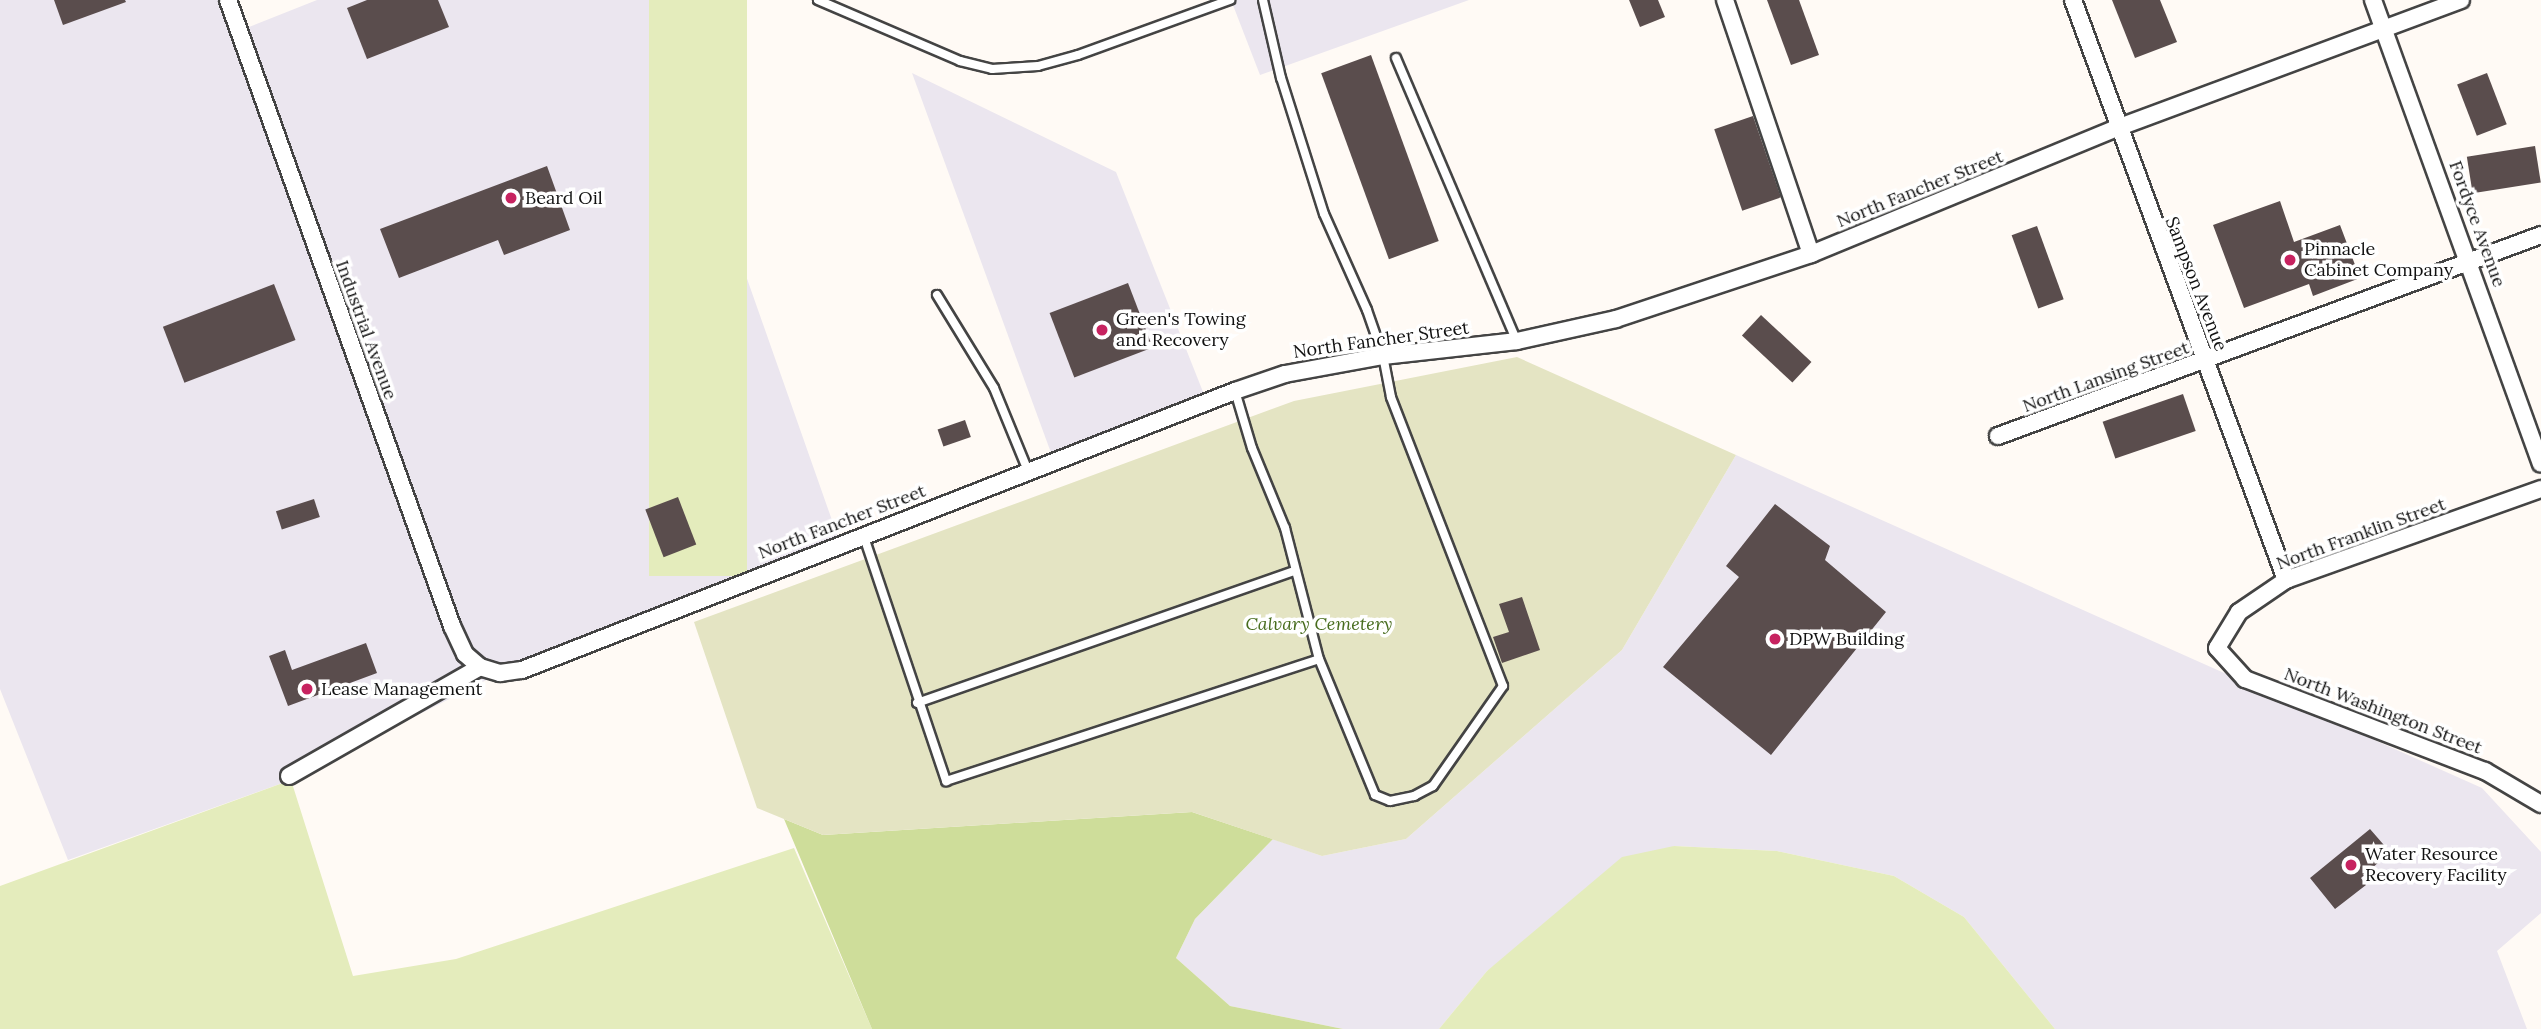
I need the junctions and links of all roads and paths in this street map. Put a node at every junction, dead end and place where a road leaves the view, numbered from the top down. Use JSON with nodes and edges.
{"nodes":[{"id":1,"x":228,"y":0,"type":"edge"},
{"id":2,"x":818,"y":0,"type":"edge"},
{"id":3,"x":1230,"y":0,"type":"edge"},
{"id":4,"x":1263,"y":0,"type":"edge"},
{"id":5,"x":1725,"y":0,"type":"edge"},
{"id":6,"x":2073,"y":0,"type":"edge"},
{"id":7,"x":2372,"y":0,"type":"edge"},
{"id":8,"x":2461,"y":0,"type":"edge"},
{"id":9,"x":2384,"y":31,"type":"junction"},
{"id":10,"x":1396,"y":58,"type":"dead end"},
{"id":11,"x":2117,"y":128,"type":"junction"},
{"id":12,"x":2541,"y":235,"type":"edge"},
{"id":13,"x":1811,"y":254,"type":"junction"},
{"id":14,"x":2471,"y":262,"type":"junction"},
{"id":15,"x":937,"y":295,"type":"dead end"},
{"id":16,"x":1517,"y":341,"type":"junction"},
{"id":17,"x":1383,"y":356,"type":"junction"},
{"id":18,"x":2204,"y":361,"type":"junction"},
{"id":19,"x":1235,"y":391,"type":"junction"},
{"id":20,"x":1998,"y":436,"type":"dead end"},
{"id":21,"x":2541,"y":463,"type":"edge"},
{"id":22,"x":1028,"y":471,"type":"junction"},
{"id":23,"x":2541,"y":489,"type":"edge"},
{"id":24,"x":863,"y":534,"type":"junction"},
{"id":25,"x":1293,"y":571,"type":"junction"},
{"id":26,"x":2286,"y":580,"type":"junction"},
{"id":27,"x":2217,"y":648,"type":"joint"},
{"id":28,"x":1319,"y":659,"type":"junction"},
{"id":29,"x":480,"y":667,"type":"junction"},
{"id":30,"x":917,"y":703,"type":"junction"},
{"id":31,"x":289,"y":776,"type":"dead end"},
{"id":32,"x":2541,"y":804,"type":"edge"}],
"edges":[{"from":1,"to":29,"type":"street","name":"Industrial Avenue"},
{"from":2,"to":3,"type":"lane"},
{"from":4,"to":17,"type":"lane"},
{"from":5,"to":13,"type":"street"},
{"from":6,"to":11,"type":"street","name":"Sampson Avenue"},
{"from":7,"to":9,"type":"street","name":"Fordyce Avenue"},
{"from":8,"to":9,"type":"street","name":"North Fancher Street"},
{"from":9,"to":11,"type":"street","name":"North Fancher Street"},
{"from":9,"to":14,"type":"street","name":"Fordyce Avenue"},
{"from":10,"to":16,"type":"lane"},
{"from":11,"to":13,"type":"street","name":"North Fancher Street"},
{"from":11,"to":18,"type":"street","name":"Sampson Avenue"},
{"from":12,"to":14,"type":"street","name":"North Lansing Street"},
{"from":13,"to":16,"type":"street","name":"North Fancher Street"},
{"from":14,"to":18,"type":"street","name":"North Lansing Street"},
{"from":14,"to":21,"type":"street","name":"Fordyce Avenue"},
{"from":15,"to":22,"type":"lane"},
{"from":16,"to":17,"type":"street","name":"North Fancher Street"},
{"from":17,"to":19,"type":"street","name":"North Fancher Street"},
{"from":17,"to":28,"type":"lane"},
{"from":18,"to":20,"type":"street","name":"North Lansing Street"},
{"from":18,"to":26,"type":"street","name":"Sampson Avenue"},
{"from":19,"to":22,"type":"street","name":"North Fancher Street"},
{"from":19,"to":25,"type":"lane"},
{"from":22,"to":24,"type":"street","name":"North Fancher Street"},
{"from":23,"to":26,"type":"street","name":"North Franklin Street"},
{"from":24,"to":29,"type":"street","name":"North Fancher Street"},
{"from":24,"to":30,"type":"lane"},
{"from":25,"to":28,"type":"lane"},
{"from":25,"to":30,"type":"lane"},
{"from":26,"to":27,"type":"street","name":"North Franklin Street"},
{"from":27,"to":32,"type":"street","name":"North Washington Street"},
{"from":28,"to":30,"type":"lane"},
{"from":29,"to":31,"type":"street"}]}
